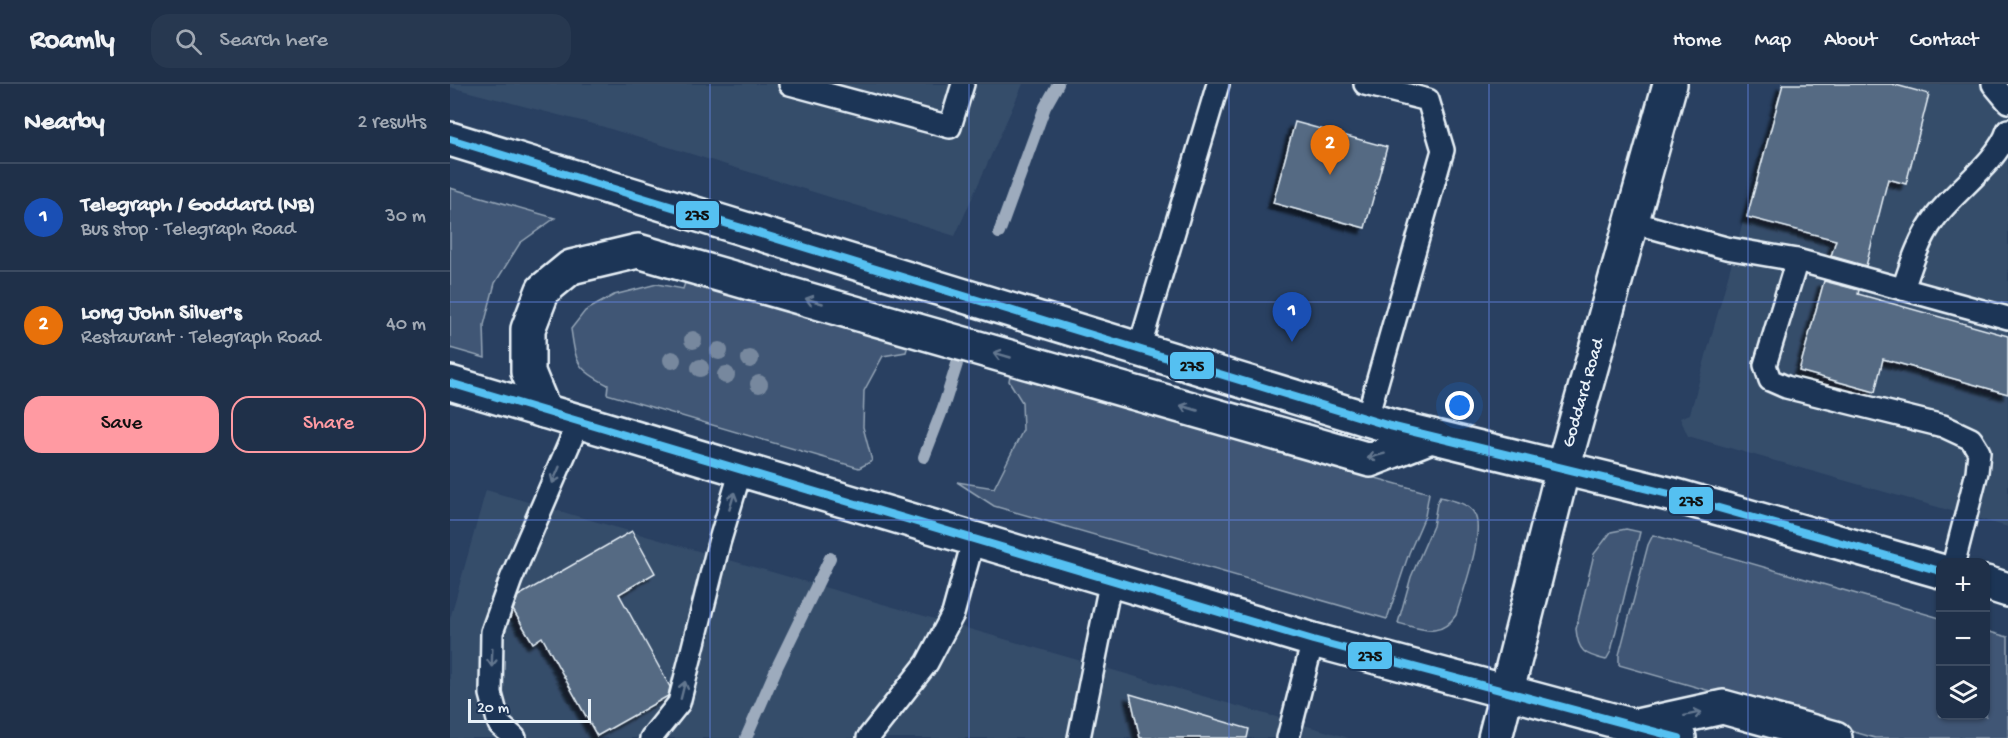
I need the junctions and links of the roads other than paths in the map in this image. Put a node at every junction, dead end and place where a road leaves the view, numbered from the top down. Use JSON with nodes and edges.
{"nodes":[{"id":1,"x":790,"y":84,"type":"edge"},
{"id":2,"x":963,"y":84,"type":"edge"},
{"id":3,"x":1218,"y":84,"type":"edge"},
{"id":4,"x":1365,"y":84,"type":"edge"},
{"id":5,"x":1670,"y":84,"type":"edge"},
{"id":6,"x":1993,"y":84,"type":"edge"},
{"id":7,"x":2008,"y":102,"type":"edge"},
{"id":8,"x":2008,"y":130,"type":"edge"},
{"id":9,"x":450,"y":139,"type":"edge"},
{"id":10,"x":1632,"y":222,"type":"junction"},
{"id":11,"x":1797,"y":260,"type":"junction"},
{"id":12,"x":1903,"y":289,"type":"junction"},
{"id":13,"x":2008,"y":318,"type":"edge"},
{"id":14,"x":1139,"y":349,"type":"junction"},
{"id":15,"x":450,"y":383,"type":"edge"},
{"id":16,"x":544,"y":411,"type":"junction"},
{"id":17,"x":1367,"y":418,"type":"junction"},
{"id":18,"x":579,"y":421,"type":"junction"},
{"id":19,"x":1431,"y":436,"type":"junction"},
{"id":20,"x":1563,"y":468,"type":"junction"},
{"id":21,"x":741,"y":470,"type":"junction"},
{"id":22,"x":974,"y":538,"type":"junction"},
{"id":23,"x":1955,"y":558,"type":"edge"},
{"id":24,"x":1936,"y":570,"type":"edge"},
{"id":25,"x":1111,"y":579,"type":"junction"},
{"id":26,"x":1990,"y":584,"type":"edge"},
{"id":27,"x":2008,"y":590,"type":"edge"},
{"id":28,"x":1313,"y":640,"type":"junction"},
{"id":29,"x":1508,"y":691,"type":"junction"},
{"id":30,"x":1636,"y":726,"type":"junction"},
{"id":31,"x":515,"y":738,"type":"edge"},
{"id":32,"x":651,"y":738,"type":"edge"},
{"id":33,"x":868,"y":738,"type":"edge"},
{"id":34,"x":1078,"y":738,"type":"edge"},
{"id":35,"x":1288,"y":738,"type":"edge"},
{"id":36,"x":1495,"y":738,"type":"edge"},
{"id":37,"x":1677,"y":738,"type":"edge"},
{"id":38,"x":1835,"y":738,"type":"edge"}],
"edges":[{"from":1,"to":2,"type":"lane"},
{"from":3,"to":14,"type":"lane"},
{"from":4,"to":17,"type":"lane"},
{"from":5,"to":10,"type":"main road","name":"Goddard Road"},
{"from":6,"to":7,"type":"lane"},
{"from":8,"to":12,"type":"lane"},
{"from":9,"to":14,"type":"main road"},
{"from":10,"to":11,"type":"lane"},
{"from":10,"to":20,"type":"main road","name":"Goddard Road"},
{"from":11,"to":12,"type":"lane"},
{"from":11,"to":23,"type":"lane"},
{"from":12,"to":13,"type":"lane"},
{"from":14,"to":17,"type":"main road"},
{"from":15,"to":16,"type":"main road"},
{"from":16,"to":18,"type":"main road"},
{"from":19,"to":16,"type":"main road","one_way":true},
{"from":17,"to":19,"type":"main road"},
{"from":18,"to":21,"type":"main road"},
{"from":18,"to":31,"type":"lane","one_way":true},
{"from":19,"to":20,"type":"main road"},
{"from":20,"to":24,"type":"main road"},
{"from":20,"to":29,"type":"main road","name":"Goddard Road"},
{"from":21,"to":22,"type":"main road"},
{"from":32,"to":21,"type":"lane","one_way":true},
{"from":22,"to":25,"type":"main road"},
{"from":22,"to":33,"type":"lane"},
{"from":25,"to":28,"type":"main road"},
{"from":25,"to":34,"type":"lane"},
{"from":26,"to":27,"type":"main road"},
{"from":28,"to":29,"type":"main road"},
{"from":28,"to":35,"type":"lane"},
{"from":29,"to":30,"type":"main road"},
{"from":29,"to":36,"type":"main road","name":"Goddard Road"},
{"from":30,"to":37,"type":"main road"},
{"from":30,"to":38,"type":"main road","one_way":true}]}
